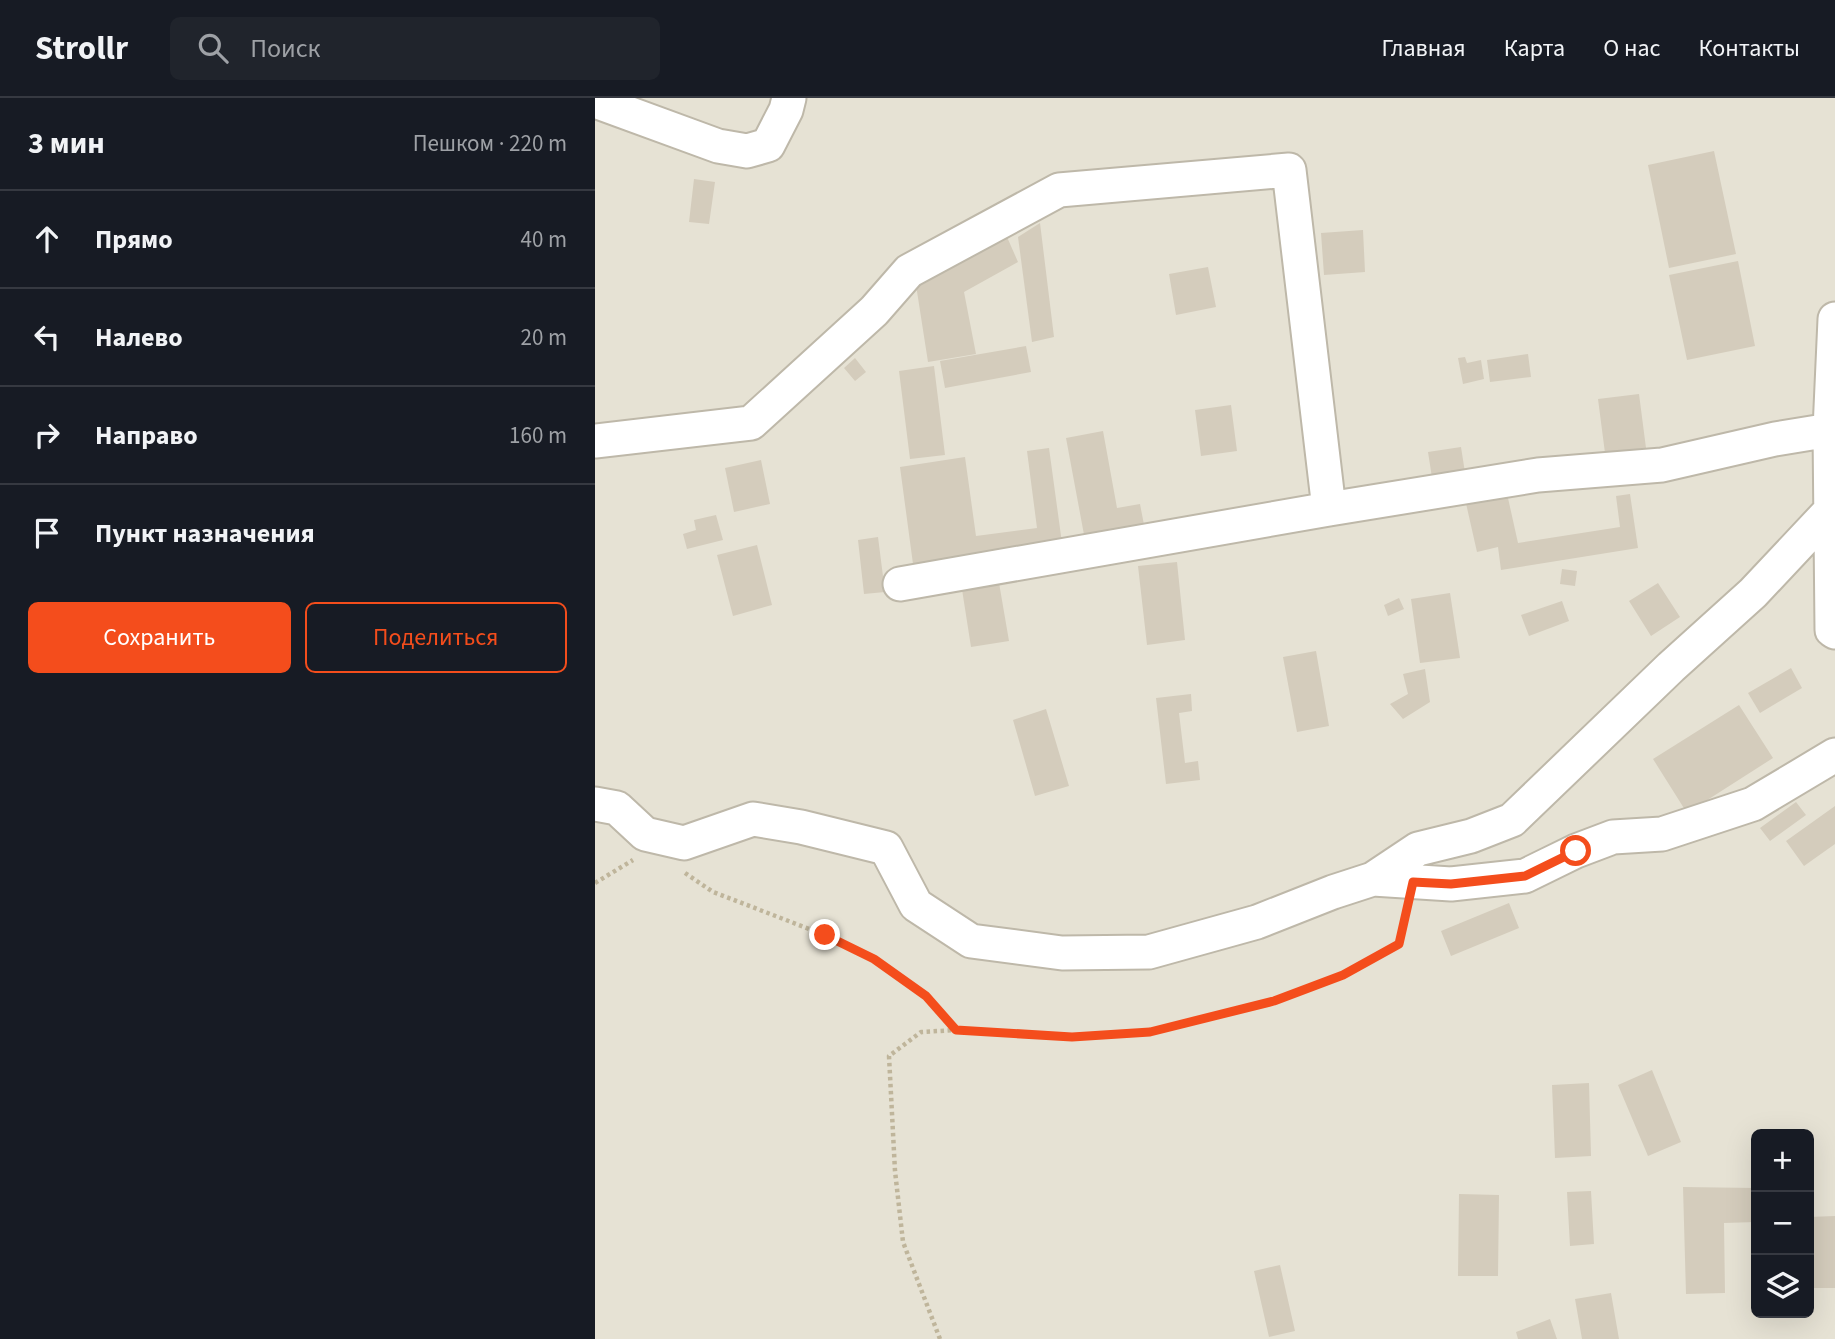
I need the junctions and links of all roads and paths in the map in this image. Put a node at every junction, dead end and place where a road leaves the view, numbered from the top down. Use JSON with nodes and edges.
{"nodes":[{"id":1,"x":789,"y":98,"type":"edge"},
{"id":2,"x":595,"y":102,"type":"edge"},
{"id":3,"x":1835,"y":319,"type":"edge"},
{"id":4,"x":1832,"y":433,"type":"edge"},
{"id":5,"x":595,"y":441,"type":"edge"},
{"id":6,"x":1329,"y":509,"type":"junction"},
{"id":7,"x":1831,"y":510,"type":"junction"},
{"id":8,"x":900,"y":584,"type":"dead end"},
{"id":9,"x":1835,"y":632,"type":"edge"},
{"id":10,"x":1835,"y":754,"type":"edge"},
{"id":11,"x":595,"y":804,"type":"edge"},
{"id":12,"x":665,"y":838,"type":"junction"},
{"id":13,"x":1373,"y":880,"type":"junction"},
{"id":14,"x":1413,"y":882,"type":"junction"},
{"id":15,"x":595,"y":883,"type":"edge"},
{"id":16,"x":956,"y":1030,"type":"junction"},
{"id":17,"x":940,"y":1339,"type":"edge"}],
"edges":[{"from":1,"to":2,"type":"street"},
{"from":3,"to":4,"type":"street"},
{"from":4,"to":6,"type":"street"},
{"from":4,"to":7,"type":"street"},
{"from":5,"to":6,"type":"street"},
{"from":6,"to":8,"type":"street"},
{"from":7,"to":9,"type":"street"},
{"from":7,"to":13,"type":"street"},
{"from":10,"to":14,"type":"street"},
{"from":11,"to":12,"type":"street"},
{"from":12,"to":13,"type":"street"},
{"from":12,"to":15,"type":"path"},
{"from":12,"to":16,"type":"path"},
{"from":13,"to":14,"type":"street"},
{"from":14,"to":16,"type":"path"},
{"from":16,"to":17,"type":"path"}]}
